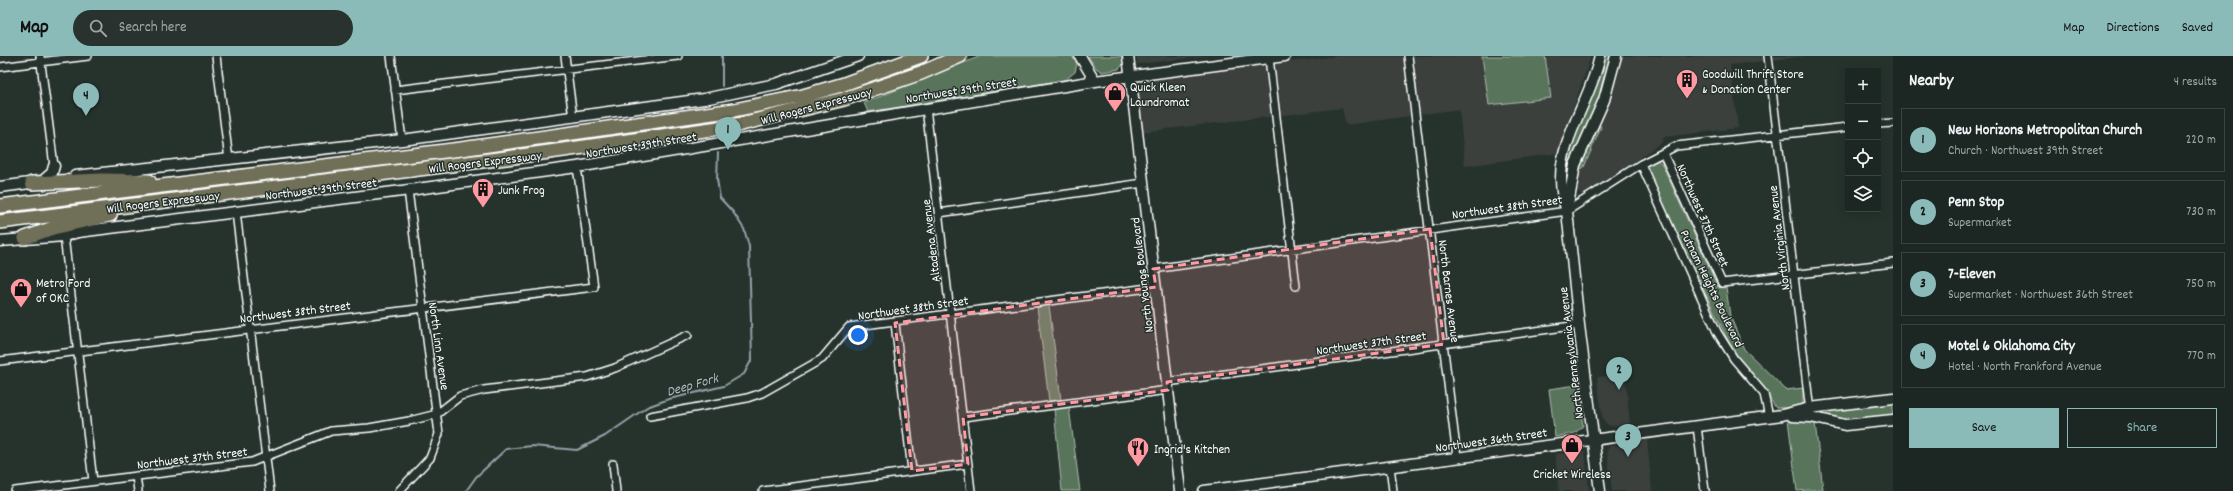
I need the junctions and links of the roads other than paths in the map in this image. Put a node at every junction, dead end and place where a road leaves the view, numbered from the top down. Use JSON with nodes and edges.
{"nodes":[{"id":1,"x":88,"y":56,"type":"edge"},
{"id":2,"x":216,"y":56,"type":"edge"},
{"id":3,"x":391,"y":56,"type":"edge"},
{"id":4,"x":565,"y":56,"type":"edge"},
{"id":5,"x":678,"y":56,"type":"edge"},
{"id":6,"x":858,"y":56,"type":"edge"},
{"id":7,"x":921,"y":56,"type":"edge"},
{"id":8,"x":960,"y":56,"type":"edge"},
{"id":9,"x":1080,"y":56,"type":"edge"},
{"id":10,"x":1128,"y":56,"type":"edge"},
{"id":11,"x":1285,"y":56,"type":"edge"},
{"id":12,"x":1408,"y":56,"type":"edge"},
{"id":13,"x":1600,"y":56,"type":"edge"},
{"id":14,"x":1616,"y":56,"type":"edge"},
{"id":15,"x":1768,"y":56,"type":"edge"},
{"id":16,"x":1269,"y":58,"type":"junction"},
{"id":17,"x":40,"y":59,"type":"edge"},
{"id":18,"x":0,"y":67,"type":"edge"},
{"id":19,"x":567,"y":70,"type":"junction"},
{"id":20,"x":1131,"y":75,"type":"junction"},
{"id":21,"x":1095,"y":81,"type":"junction"},
{"id":22,"x":395,"y":90,"type":"junction"},
{"id":23,"x":926,"y":108,"type":"junction"},
{"id":24,"x":573,"y":118,"type":"junction"},
{"id":25,"x":1893,"y":123,"type":"edge"},
{"id":26,"x":1881,"y":124,"type":"edge"},
{"id":27,"x":1845,"y":127,"type":"edge"},
{"id":28,"x":1778,"y":134,"type":"junction"},
{"id":29,"x":402,"y":140,"type":"junction"},
{"id":30,"x":1663,"y":153,"type":"junction"},
{"id":31,"x":229,"y":160,"type":"junction"},
{"id":32,"x":1641,"y":164,"type":"junction"},
{"id":33,"x":54,"y":166,"type":"joint"},
{"id":34,"x":577,"y":167,"type":"junction"},
{"id":35,"x":45,"y":179,"type":"junction"},
{"id":36,"x":193,"y":182,"type":"junction"},
{"id":37,"x":32,"y":183,"type":"junction"},
{"id":38,"x":1143,"y":183,"type":"junction"},
{"id":39,"x":0,"y":188,"type":"edge"},
{"id":40,"x":408,"y":190,"type":"junction"},
{"id":41,"x":170,"y":200,"type":"junction"},
{"id":42,"x":0,"y":206,"type":"edge"},
{"id":43,"x":1567,"y":211,"type":"junction"},
{"id":44,"x":236,"y":212,"type":"junction"},
{"id":45,"x":939,"y":212,"type":"junction"},
{"id":46,"x":0,"y":222,"type":"edge"},
{"id":47,"x":1430,"y":230,"type":"junction"},
{"id":48,"x":64,"y":236,"type":"junction"},
{"id":49,"x":26,"y":238,"type":"junction"},
{"id":50,"x":0,"y":241,"type":"edge"},
{"id":51,"x":1291,"y":248,"type":"junction"},
{"id":52,"x":1893,"y":263,"type":"edge"},
{"id":53,"x":1154,"y":269,"type":"junction"},
{"id":54,"x":1794,"y":275,"type":"junction"},
{"id":55,"x":1296,"y":286,"type":"dead end"},
{"id":56,"x":1156,"y":287,"type":"junction"},
{"id":57,"x":423,"y":308,"type":"junction"},
{"id":58,"x":951,"y":314,"type":"junction"},
{"id":59,"x":895,"y":322,"type":"junction"},
{"id":60,"x":1579,"y":325,"type":"junction"},
{"id":61,"x":250,"y":329,"type":"junction"},
{"id":62,"x":688,"y":335,"type":"dead end"},
{"id":63,"x":1444,"y":344,"type":"junction"},
{"id":64,"x":77,"y":351,"type":"junction"},
{"id":65,"x":0,"y":361,"type":"edge"},
{"id":66,"x":1168,"y":386,"type":"junction"},
{"id":67,"x":1893,"y":398,"type":"edge"},
{"id":68,"x":1811,"y":413,"type":"junction"},
{"id":69,"x":438,"y":414,"type":"junction"},
{"id":70,"x":650,"y":416,"type":"dead end"},
{"id":71,"x":962,"y":417,"type":"junction"},
{"id":72,"x":1768,"y":417,"type":"junction"},
{"id":73,"x":1893,"y":420,"type":"edge"},
{"id":74,"x":1697,"y":426,"type":"junction"},
{"id":75,"x":1594,"y":438,"type":"junction"},
{"id":76,"x":267,"y":456,"type":"junction"},
{"id":77,"x":1457,"y":457,"type":"junction"},
{"id":78,"x":613,"y":464,"type":"dead end"},
{"id":79,"x":968,"y":464,"type":"junction"},
{"id":80,"x":1390,"y":466,"type":"junction"},
{"id":81,"x":912,"y":471,"type":"junction"},
{"id":82,"x":136,"y":476,"type":"junction"},
{"id":83,"x":93,"y":481,"type":"junction"},
{"id":84,"x":14,"y":491,"type":"edge"},
{"id":85,"x":138,"y":491,"type":"edge"},
{"id":86,"x":270,"y":491,"type":"edge"},
{"id":87,"x":399,"y":491,"type":"edge"},
{"id":88,"x":616,"y":491,"type":"edge"},
{"id":89,"x":763,"y":491,"type":"edge"},
{"id":90,"x":971,"y":491,"type":"edge"},
{"id":91,"x":1180,"y":491,"type":"edge"},
{"id":92,"x":1204,"y":491,"type":"edge"},
{"id":93,"x":1393,"y":491,"type":"edge"},
{"id":94,"x":1600,"y":491,"type":"edge"},
{"id":95,"x":1705,"y":491,"type":"edge"}],
"edges":[{"from":1,"to":17,"type":"street"},
{"from":2,"to":31,"type":"street"},
{"from":3,"to":22,"type":"street"},
{"from":4,"to":19,"type":"street"},
{"from":5,"to":19,"type":"street"},
{"from":6,"to":24,"type":"main road"},
{"from":7,"to":36,"type":"highway","name":"Will Rogers Expressway"},
{"from":8,"to":41,"type":"highway","name":"Will Rogers Expressway"},
{"from":9,"to":21,"type":"main road"},
{"from":10,"to":20,"type":"main road","name":"North Youngs Boulevard"},
{"from":11,"to":16,"type":"main road","name":"Northwest 39th Street"},
{"from":12,"to":47,"type":"street","name":"North Barnes Avenue"},
{"from":13,"to":43,"type":"main road","name":"North Pennsylvania Avenue"},
{"from":14,"to":43,"type":"main road","name":"North Pennsylvania Avenue"},
{"from":15,"to":28,"type":"street","name":"North Virginia Avenue"},
{"from":16,"to":20,"type":"main road","name":"Northwest 39th Street"},
{"from":16,"to":51,"type":"street"},
{"from":17,"to":18,"type":"street"},
{"from":17,"to":33,"type":"street"},
{"from":19,"to":22,"type":"street"},
{"from":19,"to":24,"type":"street"},
{"from":20,"to":21,"type":"main road","name":"Northwest 39th Street"},
{"from":20,"to":38,"type":"main road","name":"North Youngs Boulevard"},
{"from":21,"to":23,"type":"main road","name":"Northwest 39th Street"},
{"from":22,"to":29,"type":"street"},
{"from":23,"to":34,"type":"main road","name":"Northwest 39th Street"},
{"from":23,"to":45,"type":"street","name":"Altadena Avenue"},
{"from":24,"to":29,"type":"main road"},
{"from":25,"to":26,"type":"street"},
{"from":27,"to":28,"type":"street","name":"Northwest 38th Street"},
{"from":28,"to":30,"type":"street","name":"Northwest 38th Street"},
{"from":28,"to":54,"type":"street","name":"North Virginia Avenue"},
{"from":29,"to":31,"type":"main road"},
{"from":30,"to":32,"type":"street","name":"Northwest 38th Street"},
{"from":30,"to":54,"type":"street","name":"Northwest 37th Street"},
{"from":31,"to":35,"type":"main road"},
{"from":32,"to":43,"type":"street","name":"Northwest 38th Street"},
{"from":32,"to":72,"type":"street","name":"Putnam Heights Boulevard"},
{"from":33,"to":35,"type":"main road"},
{"from":34,"to":40,"type":"main road","name":"Northwest 39th Street"},
{"from":34,"to":57,"type":"street","name":"Northwest 38th Street"},
{"from":35,"to":37,"type":"main road"},
{"from":36,"to":37,"type":"highway"},
{"from":36,"to":42,"type":"highway","name":"Will Rogers Expressway"},
{"from":37,"to":39,"type":"main road"},
{"from":38,"to":45,"type":"street"},
{"from":38,"to":53,"type":"main road","name":"North Youngs Boulevard"},
{"from":40,"to":44,"type":"main road","name":"Northwest 39th Street"},
{"from":40,"to":57,"type":"street","name":"North Linn Avenue"},
{"from":41,"to":46,"type":"highway","name":"Will Rogers Expressway"},
{"from":41,"to":49,"type":"highway"},
{"from":43,"to":47,"type":"street","name":"Northwest 38th Street"},
{"from":43,"to":60,"type":"main road","name":"North Pennsylvania Avenue"},
{"from":44,"to":48,"type":"main road","name":"Northwest 39th Street"},
{"from":44,"to":61,"type":"street"},
{"from":45,"to":58,"type":"street","name":"Altadena Avenue"},
{"from":47,"to":51,"type":"street","name":"Northwest 38th Street"},
{"from":47,"to":63,"type":"street","name":"North Barnes Avenue"},
{"from":48,"to":49,"type":"main road","name":"Northwest 39th Street"},
{"from":48,"to":64,"type":"street"},
{"from":49,"to":50,"type":"main road","name":"Northwest 39th Street"},
{"from":51,"to":53,"type":"street","name":"Northwest 38th Street"},
{"from":51,"to":55,"type":"street"},
{"from":52,"to":54,"type":"street","name":"Northwest 37th Street"},
{"from":53,"to":56,"type":"main road","name":"North Youngs Boulevard"},
{"from":54,"to":68,"type":"street","name":"North Virginia Avenue"},
{"from":56,"to":58,"type":"street","name":"Northwest 38th Street"},
{"from":56,"to":66,"type":"main road","name":"North Youngs Boulevard"},
{"from":57,"to":61,"type":"street","name":"Northwest 38th Street"},
{"from":57,"to":69,"type":"street","name":"North Linn Avenue"},
{"from":58,"to":59,"type":"street","name":"Northwest 38th Street"},
{"from":58,"to":71,"type":"street","name":"Altadena Avenue"},
{"from":59,"to":70,"type":"street","name":"Northwest 38th Street"},
{"from":59,"to":81,"type":"street"},
{"from":60,"to":63,"type":"street","name":"Northwest 37th Street"},
{"from":60,"to":75,"type":"main road","name":"North Pennsylvania Avenue"},
{"from":61,"to":64,"type":"street","name":"Northwest 38th Street"},
{"from":61,"to":76,"type":"street"},
{"from":62,"to":69,"type":"street"},
{"from":63,"to":66,"type":"street","name":"Northwest 37th Street"},
{"from":63,"to":77,"type":"street","name":"North Barnes Avenue"},
{"from":64,"to":65,"type":"street","name":"Northwest 38th Street"},
{"from":64,"to":83,"type":"street"},
{"from":66,"to":71,"type":"street","name":"Northwest 37th Street"},
{"from":66,"to":91,"type":"main road","name":"North Youngs Boulevard"},
{"from":67,"to":68,"type":"main road","name":"Northwest 36th Street"},
{"from":68,"to":72,"type":"main road","name":"Northwest 36th Street"},
{"from":68,"to":73,"type":"main road","name":"Northwest 36th Street"},
{"from":69,"to":76,"type":"street","name":"Northwest 37th Street"},
{"from":69,"to":87,"type":"street","name":"North Linn Avenue"},
{"from":71,"to":79,"type":"street","name":"Altadena Avenue"},
{"from":72,"to":74,"type":"main road","name":"Northwest 36th Street"},
{"from":74,"to":75,"type":"main road","name":"Northwest 36th Street"},
{"from":74,"to":95,"type":"street"},
{"from":75,"to":77,"type":"main road","name":"Northwest 36th Street"},
{"from":75,"to":94,"type":"main road","name":"North Pennsylvania Avenue"},
{"from":76,"to":82,"type":"street","name":"Northwest 37th Street"},
{"from":76,"to":86,"type":"street"},
{"from":77,"to":80,"type":"main road","name":"Northwest 36th Street"},
{"from":78,"to":88,"type":"street"},
{"from":79,"to":81,"type":"street"},
{"from":79,"to":90,"type":"street","name":"Altadena Avenue"},
{"from":80,"to":92,"type":"main road","name":"Northwest 36th Street"},
{"from":80,"to":93,"type":"street"},
{"from":81,"to":89,"type":"street"},
{"from":82,"to":83,"type":"street","name":"Northwest 37th Street"},
{"from":82,"to":85,"type":"street"},
{"from":83,"to":84,"type":"street","name":"Northwest 37th Street"}]}
